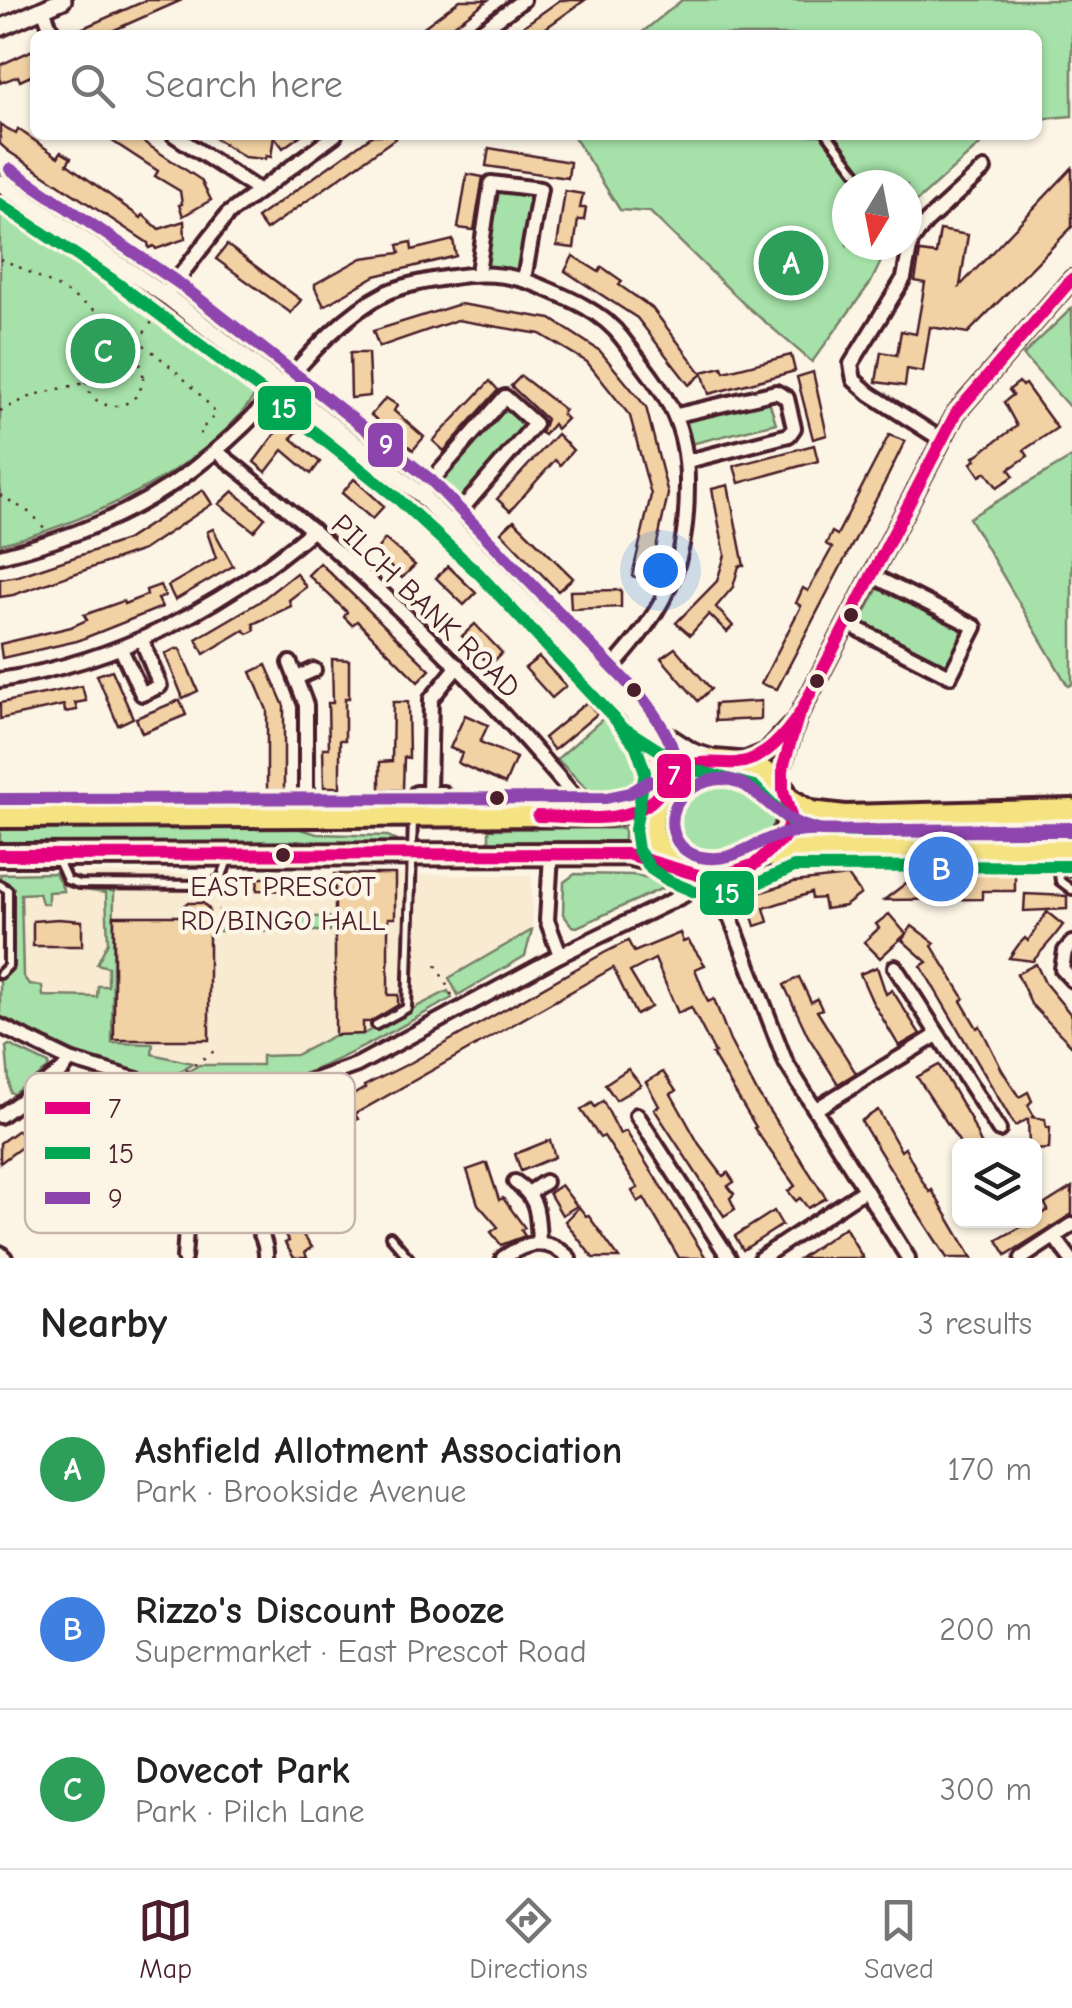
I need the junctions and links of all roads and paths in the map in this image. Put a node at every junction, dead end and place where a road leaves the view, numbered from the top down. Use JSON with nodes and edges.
{"nodes":[{"id":1,"x":63,"y":0,"type":"edge"},
{"id":2,"x":524,"y":0,"type":"edge"},
{"id":3,"x":43,"y":9,"type":"junction"},
{"id":4,"x":0,"y":28,"type":"edge"},
{"id":5,"x":51,"y":30,"type":"edge"},
{"id":6,"x":481,"y":30,"type":"edge"},
{"id":7,"x":182,"y":140,"type":"edge"},
{"id":8,"x":328,"y":140,"type":"edge"},
{"id":9,"x":832,"y":140,"type":"edge"},
{"id":10,"x":984,"y":169,"type":"dead end"},
{"id":11,"x":855,"y":170,"type":"edge"},
{"id":12,"x":0,"y":183,"type":"edge"},
{"id":13,"x":258,"y":190,"type":"junction"},
{"id":14,"x":922,"y":226,"type":"edge"},
{"id":15,"x":0,"y":259,"type":"edge"},
{"id":16,"x":906,"y":260,"type":"edge"},
{"id":17,"x":478,"y":272,"type":"junction"},
{"id":18,"x":524,"y":279,"type":"junction"},
{"id":19,"x":1072,"y":279,"type":"edge"},
{"id":20,"x":167,"y":297,"type":"junction"},
{"id":21,"x":138,"y":340,"type":"junction"},
{"id":22,"x":130,"y":352,"type":"junction"},
{"id":23,"x":86,"y":383,"type":"junction"},
{"id":24,"x":284,"y":385,"type":"junction"},
{"id":25,"x":0,"y":411,"type":"edge"},
{"id":26,"x":678,"y":415,"type":"junction"},
{"id":27,"x":942,"y":440,"type":"junction"},
{"id":28,"x":216,"y":452,"type":"junction"},
{"id":29,"x":688,"y":460,"type":"junction"},
{"id":30,"x":420,"y":494,"type":"junction"},
{"id":31,"x":0,"y":495,"type":"edge"},
{"id":32,"x":450,"y":523,"type":"junction"},
{"id":33,"x":313,"y":530,"type":"junction"},
{"id":34,"x":51,"y":542,"type":"junction"},
{"id":35,"x":0,"y":556,"type":"edge"},
{"id":36,"x":871,"y":575,"type":"junction"},
{"id":37,"x":848,"y":624,"type":"junction"},
{"id":38,"x":142,"y":640,"type":"junction"},
{"id":39,"x":122,"y":649,"type":"junction"},
{"id":40,"x":290,"y":663,"type":"dead end"},
{"id":41,"x":458,"y":666,"type":"junction"},
{"id":42,"x":314,"y":670,"type":"dead end"},
{"id":43,"x":296,"y":678,"type":"junction"},
{"id":44,"x":602,"y":679,"type":"junction"},
{"id":45,"x":0,"y":680,"type":"edge"},
{"id":46,"x":631,"y":710,"type":"junction"},
{"id":47,"x":798,"y":718,"type":"junction"},
{"id":48,"x":731,"y":762,"type":"junction"},
{"id":49,"x":429,"y":793,"type":"dead end"},
{"id":50,"x":784,"y":794,"type":"junction"},
{"id":51,"x":660,"y":795,"type":"junction"},
{"id":52,"x":1072,"y":810,"type":"edge"},
{"id":53,"x":306,"y":815,"type":"junction"},
{"id":54,"x":413,"y":815,"type":"junction"},
{"id":55,"x":580,"y":815,"type":"junction"},
{"id":56,"x":0,"y":817,"type":"edge"},
{"id":57,"x":412,"y":854,"type":"junction"},
{"id":58,"x":1062,"y":854,"type":"edge"},
{"id":59,"x":0,"y":855,"type":"edge"},
{"id":60,"x":550,"y":855,"type":"junction"},
{"id":61,"x":57,"y":856,"type":"junction"},
{"id":62,"x":230,"y":856,"type":"junction"},
{"id":63,"x":760,"y":860,"type":"junction"},
{"id":64,"x":680,"y":867,"type":"junction"},
{"id":65,"x":1072,"y":870,"type":"edge"},
{"id":66,"x":742,"y":872,"type":"junction"},
{"id":67,"x":0,"y":884,"type":"edge"},
{"id":68,"x":1072,"y":890,"type":"edge"},
{"id":69,"x":684,"y":895,"type":"dead end"},
{"id":70,"x":731,"y":919,"type":"junction"},
{"id":71,"x":1072,"y":942,"type":"edge"},
{"id":72,"x":560,"y":955,"type":"junction"},
{"id":73,"x":436,"y":965,"type":"dead end"},
{"id":74,"x":895,"y":967,"type":"dead end"},
{"id":75,"x":0,"y":974,"type":"edge"},
{"id":76,"x":1072,"y":980,"type":"edge"},
{"id":77,"x":459,"y":1009,"type":"junction"},
{"id":78,"x":376,"y":1025,"type":"dead end"},
{"id":79,"x":0,"y":1026,"type":"edge"},
{"id":80,"x":937,"y":1035,"type":"junction"},
{"id":81,"x":216,"y":1049,"type":"dead end"},
{"id":82,"x":70,"y":1060,"type":"junction"},
{"id":83,"x":58,"y":1073,"type":"edge"},
{"id":84,"x":114,"y":1073,"type":"edge"},
{"id":85,"x":182,"y":1073,"type":"edge"},
{"id":86,"x":335,"y":1073,"type":"edge"},
{"id":87,"x":25,"y":1097,"type":"edge"},
{"id":88,"x":816,"y":1109,"type":"junction"},
{"id":89,"x":636,"y":1115,"type":"dead end"},
{"id":90,"x":0,"y":1116,"type":"edge"},
{"id":91,"x":999,"y":1130,"type":"dead end"},
{"id":92,"x":516,"y":1182,"type":"dead end"},
{"id":93,"x":545,"y":1182,"type":"dead end"},
{"id":94,"x":863,"y":1191,"type":"junction"},
{"id":95,"x":530,"y":1192,"type":"junction"},
{"id":96,"x":1072,"y":1224,"type":"edge"},
{"id":97,"x":185,"y":1233,"type":"edge"},
{"id":98,"x":259,"y":1233,"type":"edge"},
{"id":99,"x":390,"y":1236,"type":"dead end"},
{"id":100,"x":1055,"y":1238,"type":"junction"},
{"id":101,"x":540,"y":1242,"type":"junction"},
{"id":102,"x":184,"y":1258,"type":"edge"},
{"id":103,"x":266,"y":1258,"type":"edge"},
{"id":104,"x":409,"y":1258,"type":"edge"},
{"id":105,"x":503,"y":1258,"type":"edge"},
{"id":106,"x":569,"y":1258,"type":"edge"},
{"id":107,"x":729,"y":1258,"type":"edge"},
{"id":108,"x":761,"y":1258,"type":"edge"},
{"id":109,"x":908,"y":1258,"type":"edge"},
{"id":110,"x":1022,"y":1258,"type":"edge"},
{"id":111,"x":1070,"y":1258,"type":"edge"}],
"edges":[{"from":1,"to":3,"type":"street"},
{"from":2,"to":6,"type":"street"},
{"from":3,"to":4,"type":"street"},
{"from":3,"to":5,"type":"street"},
{"from":7,"to":13,"type":"street"},
{"from":8,"to":13,"type":"street"},
{"from":9,"to":11,"type":"lane"},
{"from":10,"to":14,"type":"street"},
{"from":12,"to":20,"type":"street"},
{"from":13,"to":20,"type":"street"},
{"from":15,"to":21,"type":"path"},
{"from":16,"to":27,"type":"street"},
{"from":17,"to":18,"type":"street"},
{"from":17,"to":18,"type":"street"},
{"from":17,"to":24,"type":"street"},
{"from":18,"to":26,"type":"street"},
{"from":19,"to":27,"type":"street"},
{"from":20,"to":21,"type":"path"},
{"from":20,"to":24,"type":"street"},
{"from":21,"to":22,"type":"path"},
{"from":21,"to":28,"type":"path"},
{"from":22,"to":23,"type":"path"},
{"from":22,"to":23,"type":"path"},
{"from":23,"to":25,"type":"path"},
{"from":24,"to":28,"type":"street"},
{"from":24,"to":30,"type":"street"},
{"from":26,"to":29,"type":"street"},
{"from":26,"to":29,"type":"street"},
{"from":27,"to":36,"type":"street"},
{"from":28,"to":33,"type":"street","name":"PILCH BANK ROAD"},
{"from":28,"to":34,"type":"street"},
{"from":29,"to":44,"type":"street"},
{"from":30,"to":32,"type":"street"},
{"from":30,"to":32,"type":"street"},
{"from":31,"to":34,"type":"path"},
{"from":32,"to":44,"type":"street"},
{"from":33,"to":38,"type":"street"},
{"from":33,"to":41,"type":"street","name":"PILCH BANK ROAD"},
{"from":34,"to":35,"type":"street"},
{"from":36,"to":37,"type":"street"},
{"from":36,"to":37,"type":"street"},
{"from":37,"to":47,"type":"street"},
{"from":38,"to":39,"type":"street"},
{"from":38,"to":39,"type":"street"},
{"from":39,"to":45,"type":"street"},
{"from":40,"to":43,"type":"street"},
{"from":41,"to":49,"type":"street"},
{"from":41,"to":55,"type":"street","name":"PILCH BANK ROAD"},
{"from":42,"to":43,"type":"street"},
{"from":43,"to":53,"type":"street"},
{"from":44,"to":46,"type":"street"},
{"from":46,"to":48,"type":"street"},
{"from":46,"to":51,"type":"street"},
{"from":47,"to":48,"type":"street"},
{"from":47,"to":50,"type":"street"},
{"from":48,"to":50,"type":"highway"},
{"from":48,"to":51,"type":"highway"},
{"from":50,"to":52,"type":"highway"},
{"from":50,"to":63,"type":"highway"},
{"from":51,"to":55,"type":"highway"},
{"from":51,"to":64,"type":"highway"},
{"from":53,"to":54,"type":"highway"},
{"from":53,"to":56,"type":"highway"},
{"from":54,"to":55,"type":"highway"},
{"from":54,"to":57,"type":"lane"},
{"from":57,"to":60,"type":"highway"},
{"from":57,"to":62,"type":"highway"},
{"from":57,"to":78,"type":"lane"},
{"from":58,"to":63,"type":"highway"},
{"from":58,"to":65,"type":"lane"},
{"from":58,"to":68,"type":"lane"},
{"from":59,"to":61,"type":"highway"},
{"from":60,"to":64,"type":"highway"},
{"from":60,"to":72,"type":"street"},
{"from":61,"to":62,"type":"highway"},
{"from":61,"to":62,"type":"lane"},
{"from":63,"to":66,"type":"highway"},
{"from":64,"to":66,"type":"highway"},
{"from":64,"to":70,"type":"street"},
{"from":66,"to":70,"type":"street"},
{"from":67,"to":75,"type":"lane"},
{"from":69,"to":72,"type":"street"},
{"from":70,"to":88,"type":"street"},
{"from":71,"to":76,"type":"street"},
{"from":72,"to":77,"type":"street"},
{"from":73,"to":77,"type":"path"},
{"from":74,"to":80,"type":"street"},
{"from":77,"to":86,"type":"street"},
{"from":79,"to":82,"type":"street"},
{"from":80,"to":88,"type":"street"},
{"from":80,"to":91,"type":"street"},
{"from":81,"to":85,"type":"path"},
{"from":82,"to":83,"type":"street"},
{"from":82,"to":84,"type":"street"},
{"from":87,"to":90,"type":"street"},
{"from":88,"to":94,"type":"street"},
{"from":89,"to":107,"type":"street"},
{"from":92,"to":95,"type":"street"},
{"from":93,"to":95,"type":"street"},
{"from":94,"to":108,"type":"street"},
{"from":94,"to":109,"type":"street"},
{"from":95,"to":101,"type":"street"},
{"from":96,"to":100,"type":"street"},
{"from":97,"to":102,"type":"street"},
{"from":98,"to":103,"type":"street"},
{"from":99,"to":104,"type":"lane"},
{"from":100,"to":110,"type":"street"},
{"from":100,"to":111,"type":"street"},
{"from":101,"to":105,"type":"street"},
{"from":101,"to":106,"type":"street"}]}
